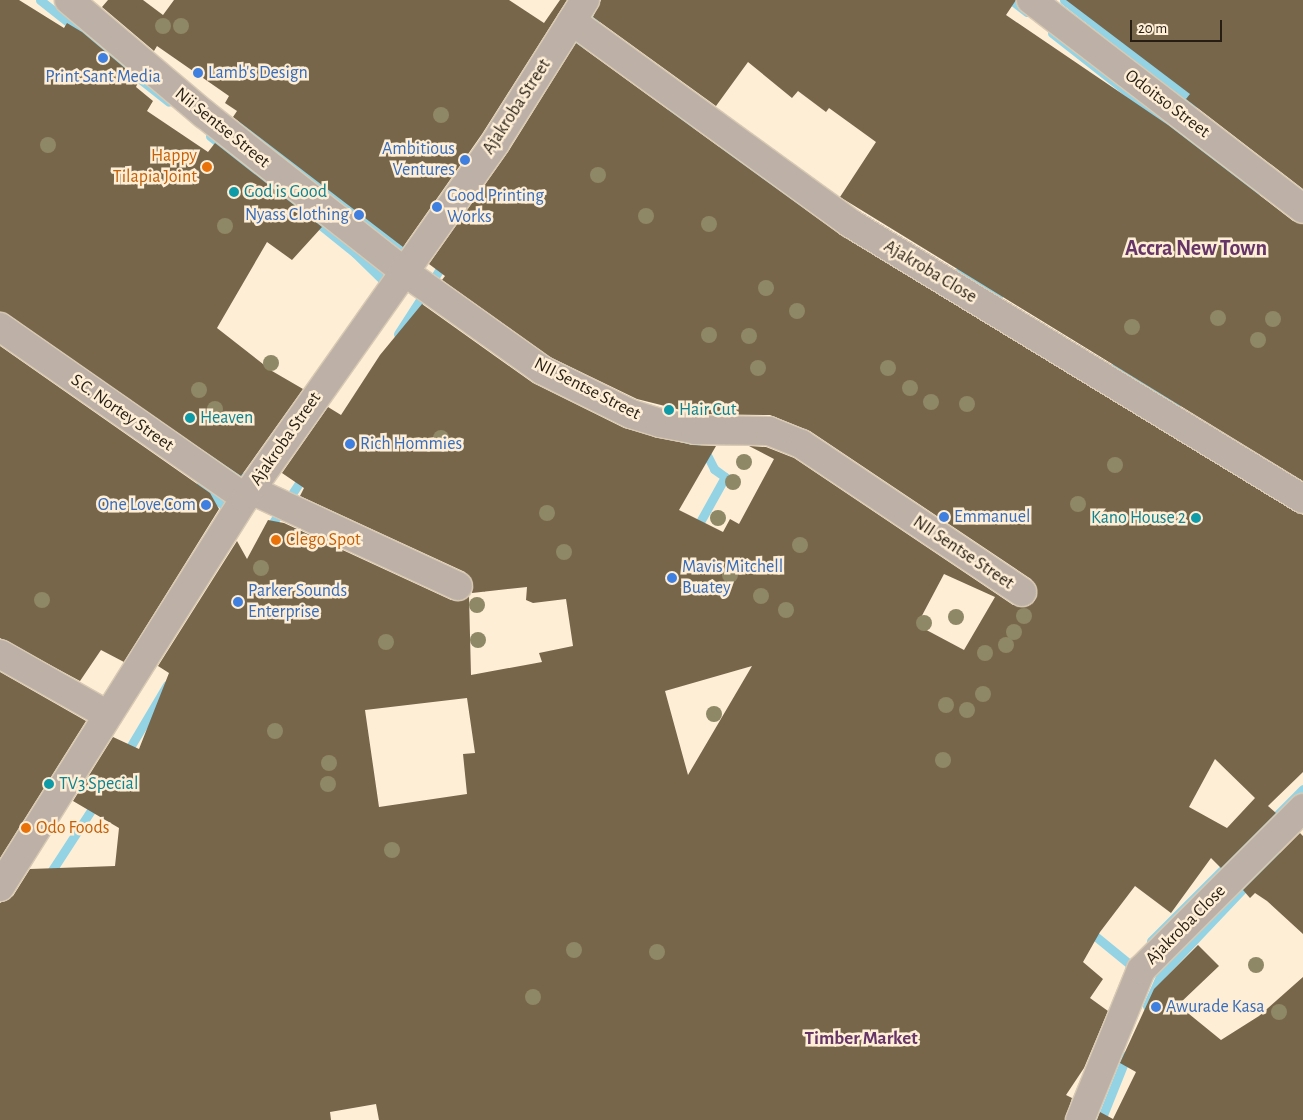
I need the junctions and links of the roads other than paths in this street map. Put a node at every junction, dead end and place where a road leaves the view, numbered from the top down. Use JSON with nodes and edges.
{"nodes":[{"id":1,"x":69,"y":0,"type":"edge"},
{"id":2,"x":1030,"y":0,"type":"edge"},
{"id":3,"x":578,"y":11,"type":"edge"},
{"id":4,"x":1303,"y":209,"type":"edge"},
{"id":5,"x":402,"y":270,"type":"junction"},
{"id":6,"x":0,"y":327,"type":"edge"},
{"id":7,"x":248,"y":494,"type":"junction"},
{"id":8,"x":1303,"y":499,"type":"edge"},
{"id":9,"x":458,"y":586,"type":"dead end"},
{"id":10,"x":1022,"y":592,"type":"dead end"},
{"id":11,"x":0,"y":654,"type":"edge"},
{"id":12,"x":106,"y":714,"type":"junction"},
{"id":13,"x":1303,"y":808,"type":"edge"},
{"id":14,"x":0,"y":887,"type":"edge"},
{"id":15,"x":1080,"y":1120,"type":"edge"}],
"edges":[{"from":1,"to":5,"type":"street","name":"Nii Sentse Street"},
{"from":2,"to":4,"type":"street","name":"Odoitso Street"},
{"from":3,"to":5,"type":"street","name":"Ajakroba Street"},
{"from":3,"to":8,"type":"street","name":"Ajakroba Close"},
{"from":5,"to":7,"type":"street","name":"Ajakroba Street"},
{"from":5,"to":10,"type":"street","name":"NII Sentse Street"},
{"from":6,"to":7,"type":"street","name":"S.C. Nortey Street"},
{"from":7,"to":9,"type":"street","name":"S.C. Nortey Street"},
{"from":7,"to":12,"type":"street","name":"Ajakroba Street"},
{"from":11,"to":12,"type":"street"},
{"from":12,"to":14,"type":"street","name":"Ajakroba Street"},
{"from":13,"to":15,"type":"street","name":"Ajakroba Close"}]}
